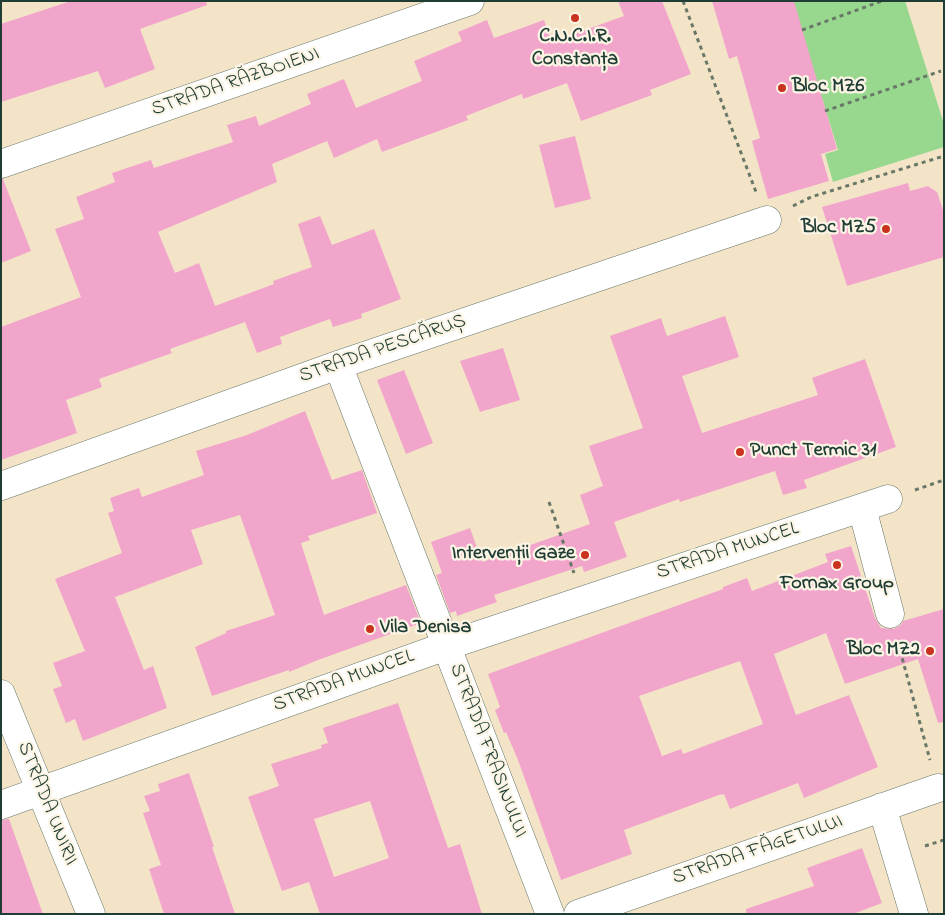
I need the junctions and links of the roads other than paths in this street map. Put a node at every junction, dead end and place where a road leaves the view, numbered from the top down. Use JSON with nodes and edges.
{"nodes":[{"id":1,"x":470,"y":1,"type":"edge"},
{"id":2,"x":1,"y":164,"type":"edge"},
{"id":3,"x":767,"y":220,"type":"road end"},
{"id":4,"x":338,"y":365,"type":"junction"},
{"id":5,"x":1,"y":486,"type":"edge"},
{"id":6,"x":888,"y":499,"type":"dead end"},
{"id":7,"x":862,"y":508,"type":"junction"},
{"id":8,"x":890,"y":614,"type":"road end"},
{"id":9,"x":446,"y":646,"type":"junction"},
{"id":10,"x":1,"y":694,"type":"edge"},
{"id":11,"x":938,"y":788,"type":"road end"},
{"id":12,"x":41,"y":791,"type":"junction"},
{"id":13,"x":1,"y":805,"type":"edge"},
{"id":14,"x":882,"y":807,"type":"junction"},
{"id":15,"x":90,"y":914,"type":"edge"},
{"id":16,"x":550,"y":914,"type":"edge"},
{"id":17,"x":578,"y":914,"type":"edge"},
{"id":18,"x":914,"y":914,"type":"edge"}],
"edges":[{"from":1,"to":2,"type":"street","name":"STRADA RĂZBOIENI"},
{"from":3,"to":4,"type":"street","name":"STRADA PESCĂRUȘ"},
{"from":4,"to":5,"type":"street","name":"STRADA PESCĂRUȘ"},
{"from":4,"to":9,"type":"street","name":"STRADA FRASINULUI"},
{"from":6,"to":7,"type":"street","name":"STRADA MUNCEL"},
{"from":7,"to":8,"type":"street"},
{"from":7,"to":9,"type":"street","name":"STRADA MUNCEL"},
{"from":9,"to":12,"type":"street","name":"STRADA MUNCEL"},
{"from":9,"to":16,"type":"street","name":"STRADA FRASINULUI"},
{"from":10,"to":12,"type":"street","name":"STRADA UNIRII"},
{"from":11,"to":14,"type":"street","name":"STRADA FĂGETULUI"},
{"from":12,"to":13,"type":"street","name":"STRADA MUNCEL"},
{"from":12,"to":15,"type":"street","name":"STRADA UNIRII"},
{"from":14,"to":17,"type":"street","name":"STRADA FĂGETULUI"},
{"from":14,"to":18,"type":"street"}]}
